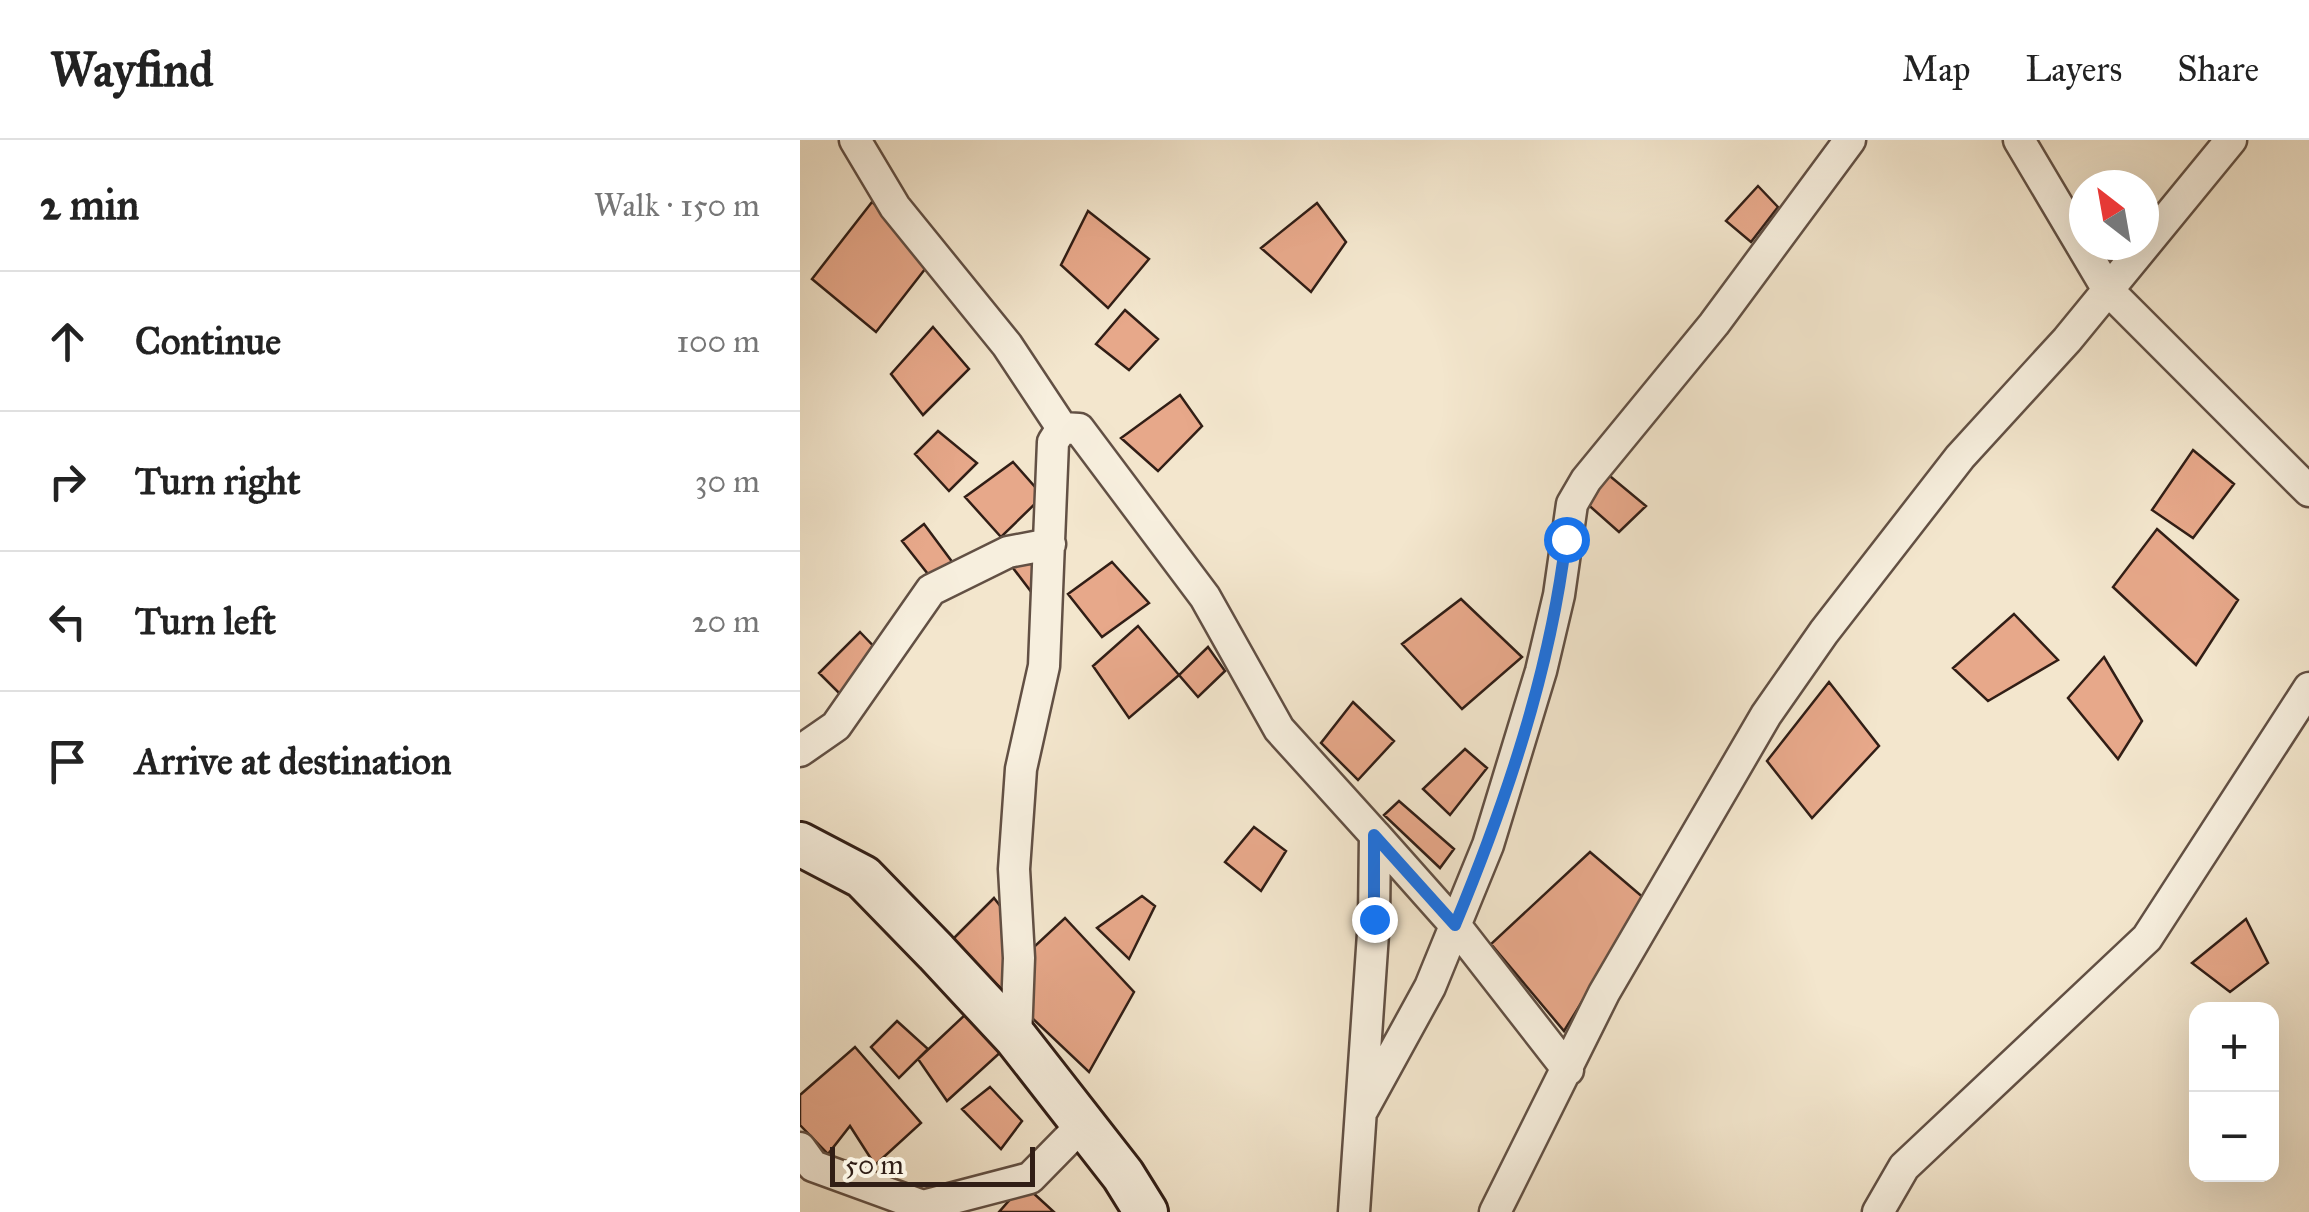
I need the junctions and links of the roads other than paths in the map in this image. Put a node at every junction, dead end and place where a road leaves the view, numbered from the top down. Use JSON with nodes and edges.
{"nodes":[{"id":1,"x":854,"y":140,"type":"edge"},
{"id":2,"x":1850,"y":140,"type":"edge"},
{"id":3,"x":2019,"y":140,"type":"edge"},
{"id":4,"x":2231,"y":140,"type":"edge"},
{"id":5,"x":2108,"y":290,"type":"junction"},
{"id":6,"x":1062,"y":428,"type":"junction"},
{"id":7,"x":2309,"y":491,"type":"edge"},
{"id":8,"x":1050,"y":544,"type":"junction"},
{"id":9,"x":2309,"y":688,"type":"edge"},
{"id":10,"x":800,"y":751,"type":"edge"},
{"id":11,"x":1374,"y":835,"type":"junction"},
{"id":12,"x":800,"y":844,"type":"edge"},
{"id":13,"x":1455,"y":925,"type":"junction"},
{"id":14,"x":1016,"y":1038,"type":"junction"},
{"id":15,"x":1568,"y":1070,"type":"junction"},
{"id":16,"x":1363,"y":1109,"type":"junction"},
{"id":17,"x":1083,"y":1124,"type":"junction"},
{"id":18,"x":800,"y":1148,"type":"edge"},
{"id":19,"x":1146,"y":1212,"type":"edge"},
{"id":20,"x":1354,"y":1212,"type":"edge"},
{"id":21,"x":1495,"y":1212,"type":"edge"},
{"id":22,"x":1878,"y":1212,"type":"edge"}],
"edges":[{"from":1,"to":6,"type":"street"},
{"from":2,"to":13,"type":"street"},
{"from":3,"to":5,"type":"street"},
{"from":4,"to":5,"type":"street"},
{"from":5,"to":7,"type":"street"},
{"from":5,"to":15,"type":"street"},
{"from":6,"to":8,"type":"street"},
{"from":6,"to":11,"type":"street"},
{"from":8,"to":10,"type":"street"},
{"from":8,"to":14,"type":"street"},
{"from":9,"to":22,"type":"street"},
{"from":11,"to":13,"type":"street"},
{"from":11,"to":16,"type":"street"},
{"from":12,"to":14,"type":"street"},
{"from":13,"to":15,"type":"street"},
{"from":13,"to":16,"type":"street"},
{"from":14,"to":17,"type":"street"},
{"from":15,"to":21,"type":"street"},
{"from":16,"to":20,"type":"street"},
{"from":17,"to":18,"type":"street"},
{"from":17,"to":19,"type":"street"}]}
